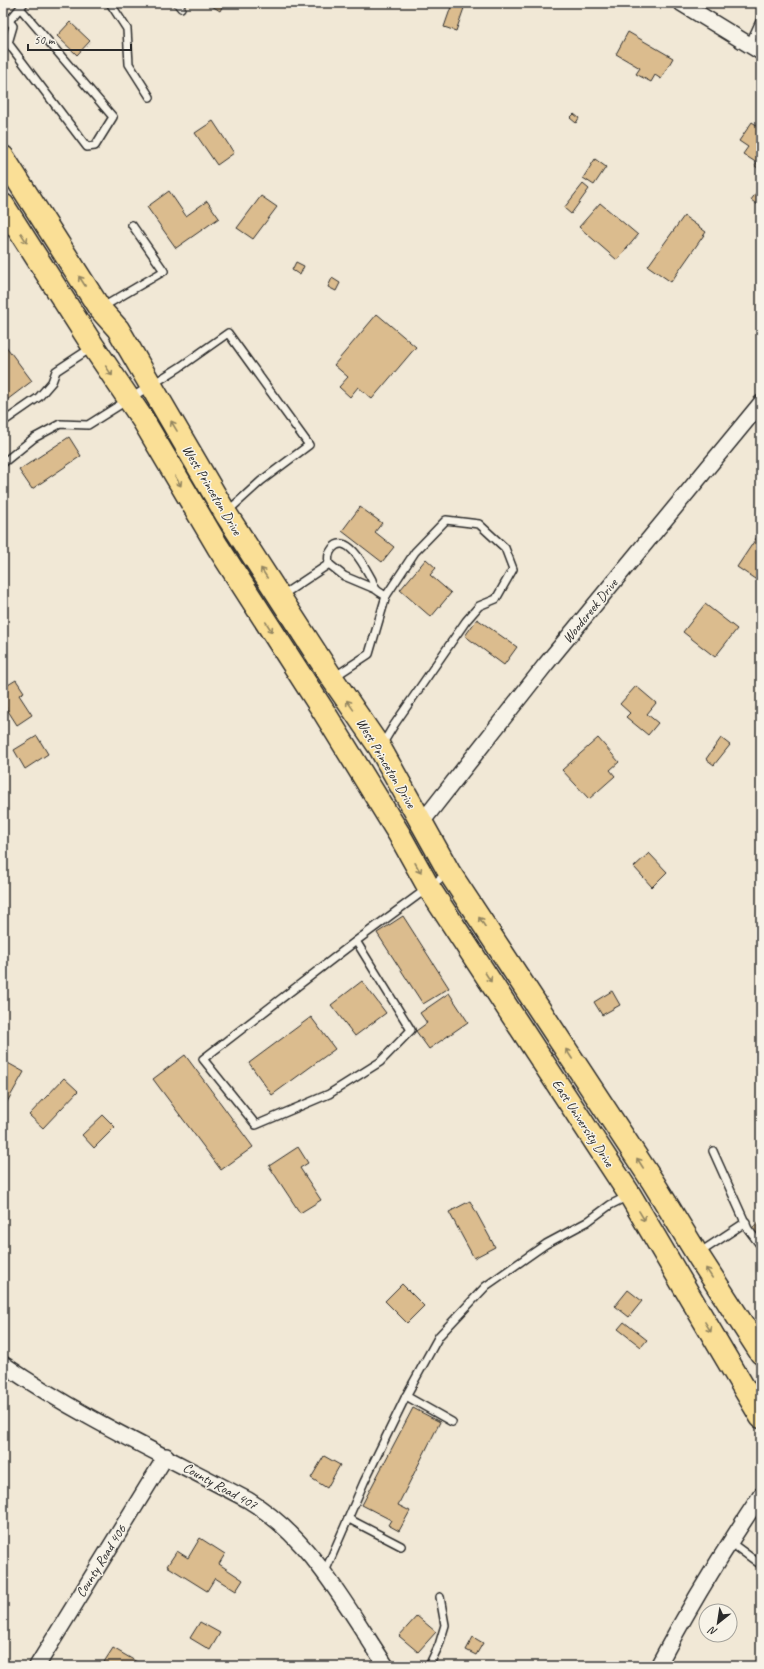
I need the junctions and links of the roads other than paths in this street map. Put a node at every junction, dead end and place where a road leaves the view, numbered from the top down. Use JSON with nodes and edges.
{"nodes":[{"id":1,"x":110,"y":3,"type":"edge"},
{"id":2,"x":681,"y":3,"type":"edge"},
{"id":3,"x":22,"y":5,"type":"edge"},
{"id":4,"x":3,"y":14,"type":"edge"},
{"id":5,"x":761,"y":19,"type":"edge"},
{"id":6,"x":9,"y":21,"type":"junction"},
{"id":7,"x":755,"y":49,"type":"edge"},
{"id":8,"x":150,"y":96,"type":"dead end"},
{"id":9,"x":3,"y":158,"type":"edge"},
{"id":10,"x":3,"y":205,"type":"edge"},
{"id":11,"x":132,"y":225,"type":"dead end"},
{"id":12,"x":100,"y":309,"type":"junction"},
{"id":13,"x":93,"y":346,"type":"junction"},
{"id":14,"x":150,"y":386,"type":"junction"},
{"id":15,"x":128,"y":400,"type":"junction"},
{"id":16,"x":761,"y":403,"type":"edge"},
{"id":17,"x":3,"y":422,"type":"edge"},
{"id":18,"x":3,"y":462,"type":"edge"},
{"id":19,"x":226,"y":514,"type":"junction"},
{"id":20,"x":329,"y":564,"type":"junction"},
{"id":21,"x":375,"y":589,"type":"junction"},
{"id":22,"x":386,"y":596,"type":"junction"},
{"id":23,"x":279,"y":597,"type":"junction"},
{"id":24,"x":332,"y":678,"type":"junction"},
{"id":25,"x":380,"y":748,"type":"junction"},
{"id":26,"x":422,"y":822,"type":"junction"},
{"id":27,"x":399,"y":834,"type":"joint"},
{"id":28,"x":449,"y":872,"type":"junction"},
{"id":29,"x":429,"y":888,"type":"junction"},
{"id":30,"x":356,"y":941,"type":"junction"},
{"id":31,"x":713,"y":1151,"type":"dead end"},
{"id":32,"x":630,"y":1195,"type":"junction"},
{"id":33,"x":746,"y":1222,"type":"junction"},
{"id":34,"x":761,"y":1246,"type":"edge"},
{"id":35,"x":697,"y":1254,"type":"junction"},
{"id":36,"x":761,"y":1353,"type":"edge"},
{"id":37,"x":3,"y":1364,"type":"edge"},
{"id":38,"x":406,"y":1396,"type":"junction"},
{"id":39,"x":761,"y":1416,"type":"edge"},
{"id":40,"x":452,"y":1422,"type":"dead end"},
{"id":41,"x":166,"y":1456,"type":"junction"},
{"id":42,"x":761,"y":1495,"type":"edge"},
{"id":43,"x":349,"y":1519,"type":"junction"},
{"id":44,"x":730,"y":1542,"type":"junction"},
{"id":45,"x":402,"y":1546,"type":"dead end"},
{"id":46,"x":760,"y":1563,"type":"edge"},
{"id":47,"x":324,"y":1574,"type":"junction"},
{"id":48,"x":440,"y":1597,"type":"dead end"},
{"id":49,"x":37,"y":1666,"type":"edge"},
{"id":50,"x":386,"y":1666,"type":"edge"},
{"id":51,"x":429,"y":1666,"type":"edge"},
{"id":52,"x":658,"y":1666,"type":"edge"}],
"edges":[{"from":1,"to":8,"type":"lane"},
{"from":2,"to":7,"type":"street"},
{"from":3,"to":6,"type":"lane"},
{"from":3,"to":6,"type":"lane"},
{"from":4,"to":6,"type":"lane"},
{"from":5,"to":7,"type":"lane"},
{"from":12,"to":9,"type":"highway","name":"West Princeton Drive","one_way":true},
{"from":10,"to":13,"type":"highway","name":"West Princeton Drive","one_way":true},
{"from":11,"to":12,"type":"lane"},
{"from":12,"to":14,"type":"highway","name":"West Princeton Drive"},
{"from":13,"to":15,"type":"highway","name":"West Princeton Drive","one_way":true},
{"from":13,"to":17,"type":"lane"},
{"from":14,"to":15,"type":"lane"},
{"from":19,"to":14,"type":"highway","name":"West Princeton Drive","one_way":true},
{"from":14,"to":19,"type":"lane"},
{"from":15,"to":18,"type":"lane"},
{"from":15,"to":27,"type":"highway","name":"West Princeton Drive","one_way":true},
{"from":16,"to":26,"type":"street","name":"Woodcreek Drive"},
{"from":23,"to":19,"type":"highway","name":"West Princeton Drive","one_way":true},
{"from":20,"to":21,"type":"lane"},
{"from":20,"to":21,"type":"lane"},
{"from":20,"to":23,"type":"lane"},
{"from":21,"to":22,"type":"lane"},
{"from":22,"to":24,"type":"lane"},
{"from":22,"to":25,"type":"lane"},
{"from":23,"to":24,"type":"highway","name":"West Princeton Drive"},
{"from":25,"to":24,"type":"highway","name":"West Princeton Drive","one_way":true},
{"from":25,"to":26,"type":"highway","name":"West Princeton Drive"},
{"from":26,"to":28,"type":"highway","name":"East University Drive"},
{"from":27,"to":29,"type":"highway","name":"East University Drive","one_way":true},
{"from":28,"to":29,"type":"lane"},
{"from":35,"to":28,"type":"highway","name":"East University Drive","one_way":true},
{"from":29,"to":30,"type":"lane"},
{"from":29,"to":32,"type":"highway","name":"East University Drive","one_way":true},
{"from":30,"to":30,"type":"lane"},
{"from":31,"to":33,"type":"lane"},
{"from":32,"to":38,"type":"lane"},
{"from":32,"to":39,"type":"highway","name":"East University Drive","one_way":true},
{"from":33,"to":34,"type":"lane"},
{"from":33,"to":35,"type":"lane"},
{"from":36,"to":35,"type":"highway","name":"East University Drive","one_way":true},
{"from":37,"to":41,"type":"street","name":"County Road 407"},
{"from":38,"to":40,"type":"lane"},
{"from":38,"to":43,"type":"lane"},
{"from":41,"to":47,"type":"street","name":"County Road 407"},
{"from":41,"to":49,"type":"street","name":"County Road 406"},
{"from":42,"to":44,"type":"street"},
{"from":43,"to":45,"type":"lane"},
{"from":43,"to":47,"type":"lane"},
{"from":44,"to":46,"type":"lane"},
{"from":44,"to":52,"type":"street"},
{"from":47,"to":50,"type":"street","name":"County Road 407"},
{"from":48,"to":51,"type":"lane"}]}
